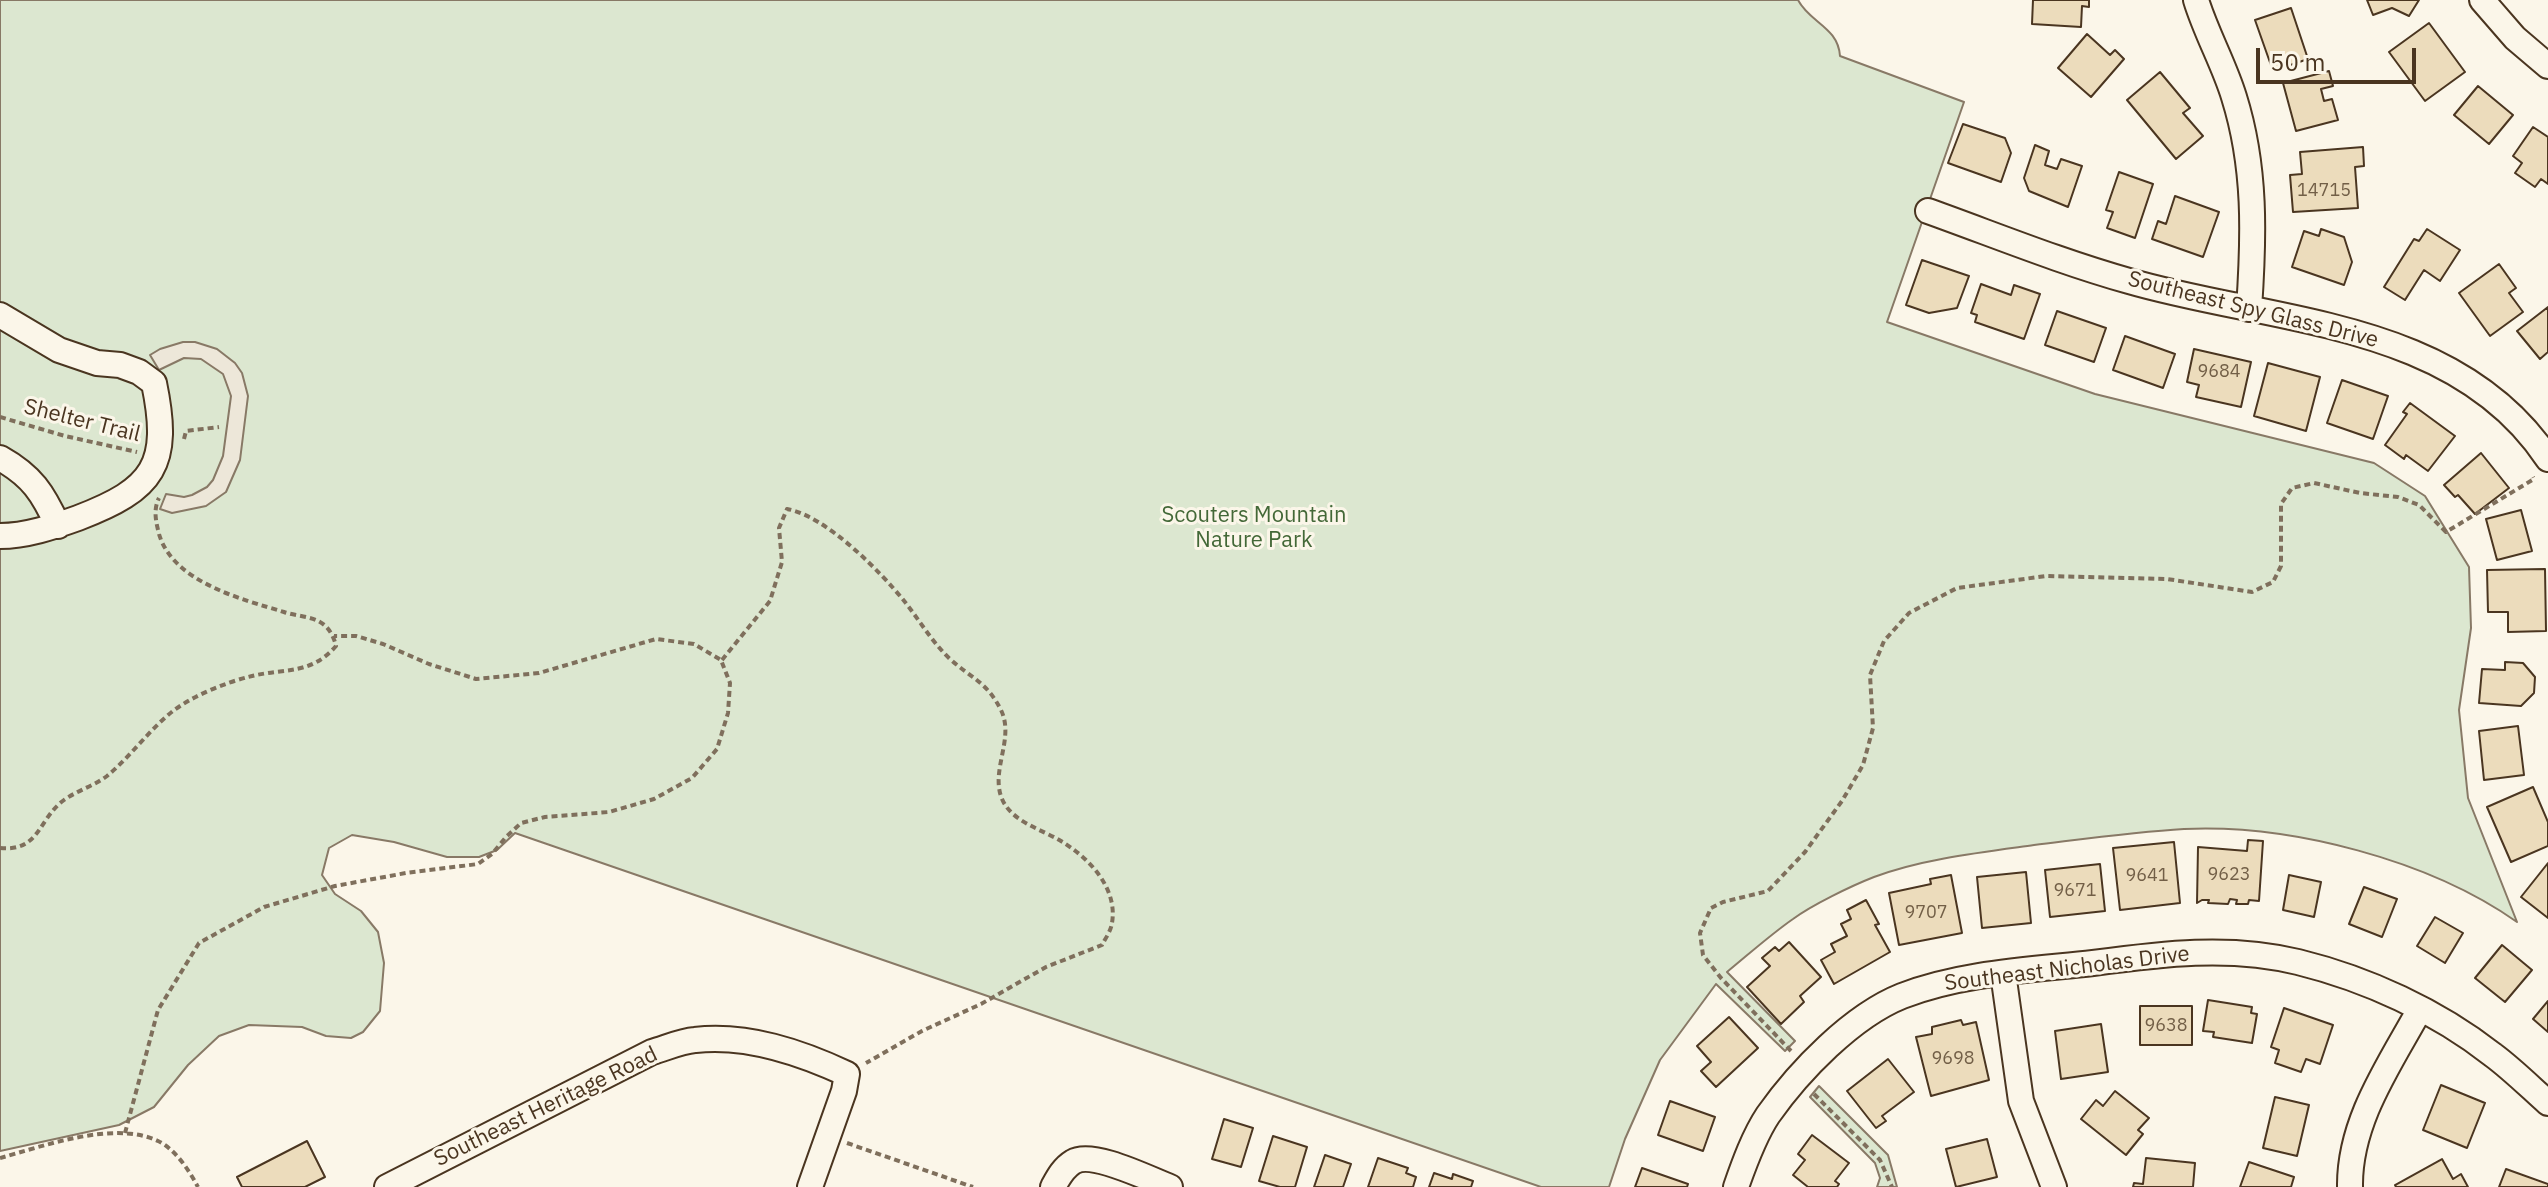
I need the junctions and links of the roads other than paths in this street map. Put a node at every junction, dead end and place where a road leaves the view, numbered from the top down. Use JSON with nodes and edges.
{"nodes":[{"id":1,"x":2196,"y":0,"type":"edge"},
{"id":2,"x":2482,"y":0,"type":"edge"},
{"id":3,"x":2548,"y":66,"type":"edge"},
{"id":4,"x":1928,"y":211,"type":"dead end"},
{"id":5,"x":2249,"y":309,"type":"junction"},
{"id":6,"x":0,"y":315,"type":"edge"},
{"id":7,"x":2540,"y":429,"type":"edge"},
{"id":8,"x":0,"y":458,"type":"edge"},
{"id":9,"x":2548,"y":459,"type":"edge"},
{"id":10,"x":58,"y":526,"type":"junction"},
{"id":11,"x":0,"y":536,"type":"edge"},
{"id":12,"x":2003,"y":973,"type":"junction"},
{"id":13,"x":2420,"y":1009,"type":"junction"},
{"id":14,"x":2548,"y":1103,"type":"edge"},
{"id":15,"x":387,"y":1187,"type":"edge"},
{"id":16,"x":810,"y":1187,"type":"edge"},
{"id":17,"x":1053,"y":1187,"type":"edge"},
{"id":18,"x":1170,"y":1187,"type":"edge"},
{"id":19,"x":1736,"y":1187,"type":"edge"},
{"id":20,"x":2054,"y":1187,"type":"edge"},
{"id":21,"x":2350,"y":1187,"type":"edge"}],
"edges":[{"from":1,"to":5,"type":"street"},
{"from":2,"to":3,"type":"street"},
{"from":4,"to":5,"type":"street","name":"Southeast Spy Glass Drive"},
{"from":5,"to":7,"type":"street","name":"Southeast Spy Glass Drive"},
{"from":6,"to":10,"type":"street"},
{"from":7,"to":9,"type":"street","name":"Southeast Spy Glass Drive"},
{"from":8,"to":10,"type":"street"},
{"from":10,"to":11,"type":"street"},
{"from":12,"to":13,"type":"street","name":"Southeast Nicholas Drive"},
{"from":12,"to":19,"type":"street","name":"Southeast Nicholas Drive"},
{"from":12,"to":20,"type":"street"},
{"from":13,"to":14,"type":"street","name":"Southeast Nicholas Drive"},
{"from":13,"to":21,"type":"street"},
{"from":15,"to":16,"type":"street","name":"Southeast Heritage Road"},
{"from":17,"to":18,"type":"street"}]}
